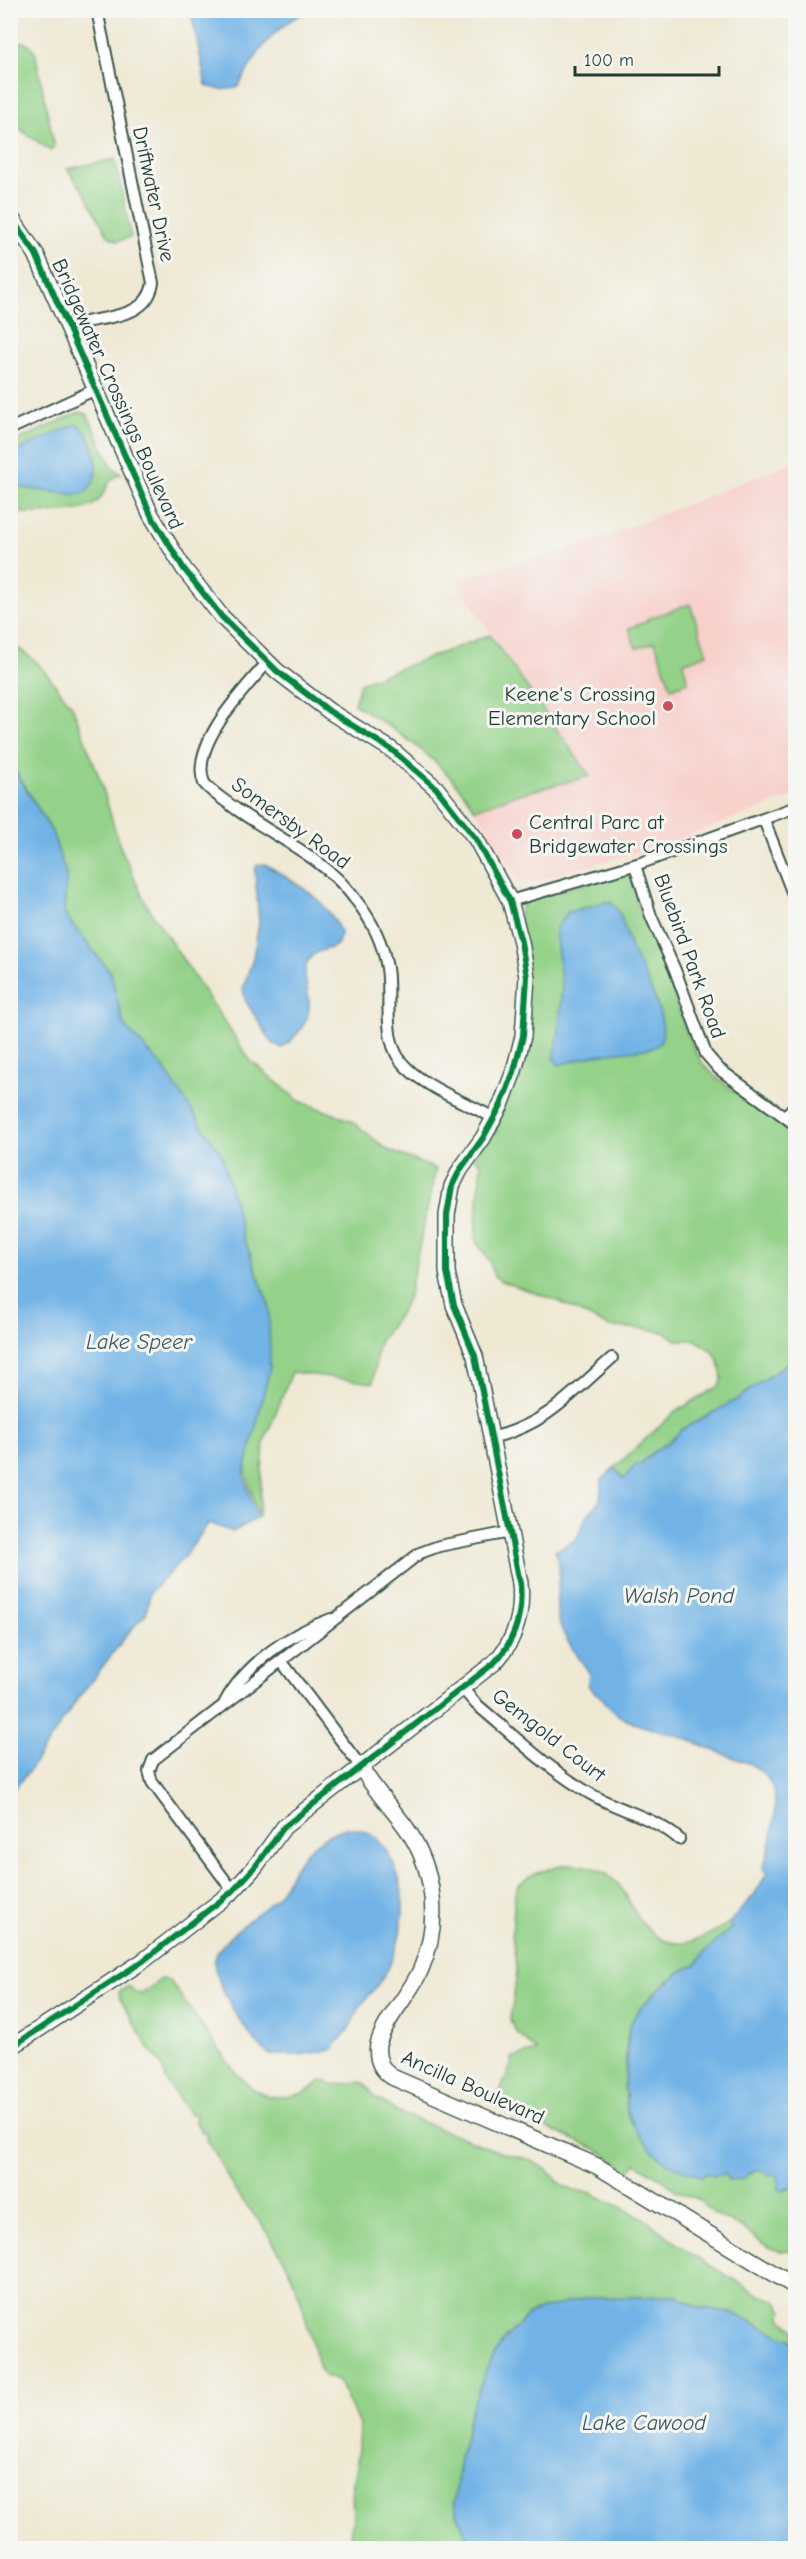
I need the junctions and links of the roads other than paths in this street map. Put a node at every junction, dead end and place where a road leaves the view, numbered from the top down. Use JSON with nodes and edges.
{"nodes":[{"id":1,"x":97,"y":10,"type":"edge"},
{"id":2,"x":10,"y":216,"type":"edge"},
{"id":3,"x":68,"y":327,"type":"junction"},
{"id":4,"x":96,"y":389,"type":"junction"},
{"id":5,"x":10,"y":429,"type":"edge"},
{"id":6,"x":267,"y":663,"type":"junction"},
{"id":7,"x":795,"y":807,"type":"edge"},
{"id":8,"x":764,"y":820,"type":"junction"},
{"id":9,"x":635,"y":865,"type":"junction"},
{"id":10,"x":510,"y":901,"type":"junction"},
{"id":11,"x":795,"y":902,"type":"edge"},
{"id":12,"x":795,"y":1105,"type":"edge"},
{"id":13,"x":785,"y":1116,"type":"junction"},
{"id":14,"x":494,"y":1118,"type":"junction"},
{"id":15,"x":795,"y":1125,"type":"edge"},
{"id":16,"x":612,"y":1358,"type":"dead end"},
{"id":17,"x":491,"y":1438,"type":"junction"},
{"id":18,"x":510,"y":1532,"type":"junction"},
{"id":19,"x":337,"y":1617,"type":"junction"},
{"id":20,"x":282,"y":1662,"type":"junction"},
{"id":21,"x":462,"y":1688,"type":"junction"},
{"id":22,"x":224,"y":1705,"type":"junction"},
{"id":23,"x":361,"y":1767,"type":"junction"},
{"id":24,"x":680,"y":1839,"type":"dead end"},
{"id":25,"x":233,"y":1891,"type":"junction"},
{"id":26,"x":10,"y":2048,"type":"edge"},
{"id":27,"x":795,"y":2287,"type":"edge"}],
"edges":[{"from":1,"to":3,"type":"street","name":"Driftwater Drive"},
{"from":2,"to":3,"type":"street","name":"Bridgewater Crossings Boulevard"},
{"from":3,"to":4,"type":"street","name":"Bridgewater Crossings Boulevard"},
{"from":4,"to":5,"type":"street"},
{"from":4,"to":6,"type":"street","name":"Bridgewater Crossings Boulevard"},
{"from":6,"to":10,"type":"street","name":"Bridgewater Crossings Boulevard"},
{"from":6,"to":14,"type":"street","name":"Somersby Road"},
{"from":7,"to":8,"type":"street"},
{"from":8,"to":9,"type":"street"},
{"from":8,"to":11,"type":"street"},
{"from":9,"to":10,"type":"street"},
{"from":9,"to":13,"type":"street","name":"Bluebird Park Road"},
{"from":10,"to":14,"type":"street","name":"Bridgewater Crossings Boulevard"},
{"from":12,"to":13,"type":"street"},
{"from":13,"to":15,"type":"street","name":"Bluebird Park Road"},
{"from":14,"to":17,"type":"street","name":"Bridgewater Crossings Boulevard"},
{"from":16,"to":17,"type":"street"},
{"from":17,"to":18,"type":"street","name":"Bridgewater Crossings Boulevard"},
{"from":18,"to":19,"type":"street"},
{"from":18,"to":21,"type":"street","name":"Bridgewater Crossings Boulevard"},
{"from":19,"to":20,"type":"street"},
{"from":19,"to":22,"type":"street"},
{"from":20,"to":22,"type":"street"},
{"from":20,"to":23,"type":"street","name":"Ancilla Boulevard"},
{"from":21,"to":23,"type":"street","name":"Bridgewater Crossings Boulevard"},
{"from":21,"to":24,"type":"street","name":"Gemgold Court"},
{"from":22,"to":25,"type":"street"},
{"from":23,"to":25,"type":"street","name":"Bridgewater Crossings Boulevard"},
{"from":23,"to":27,"type":"street","name":"Ancilla Boulevard"},
{"from":25,"to":26,"type":"street","name":"Bridgewater Crossings Boulevard"}]}
